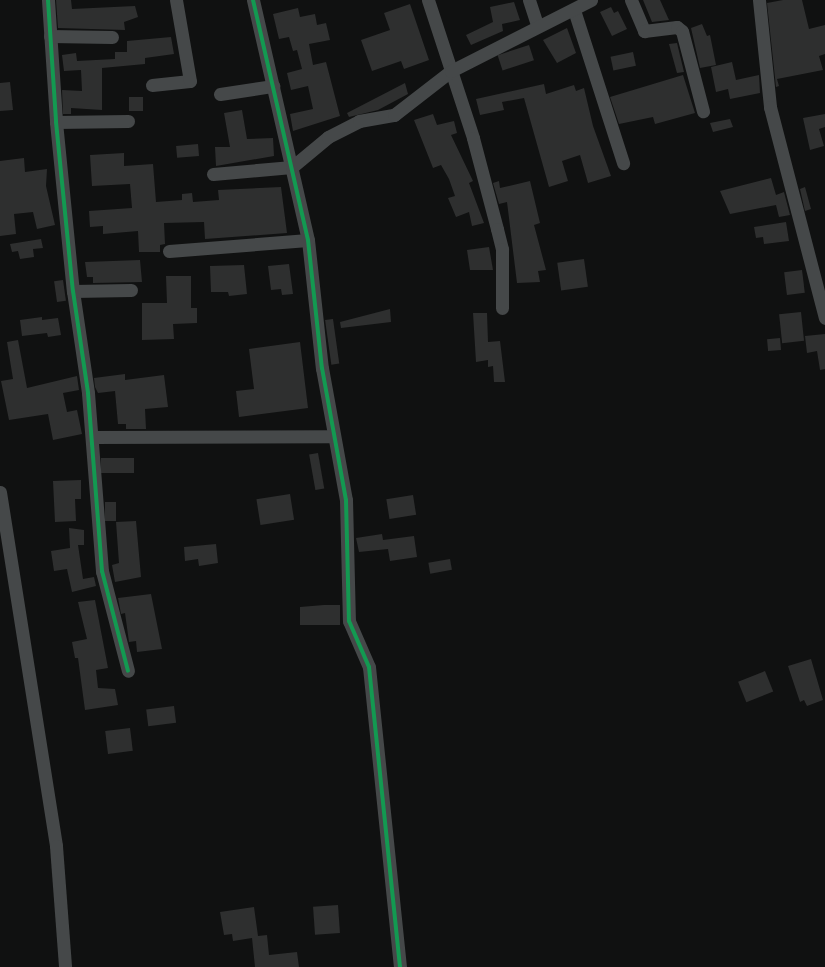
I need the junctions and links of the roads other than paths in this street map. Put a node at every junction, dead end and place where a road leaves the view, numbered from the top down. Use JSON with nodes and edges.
{"nodes":[{"id":1,"x":48,"y":0,"type":"edge"},
{"id":2,"x":176,"y":0,"type":"edge"},
{"id":3,"x":428,"y":0,"type":"edge"},
{"id":4,"x":529,"y":0,"type":"edge"},
{"id":5,"x":591,"y":0,"type":"edge"},
{"id":6,"x":631,"y":0,"type":"edge"},
{"id":7,"x":759,"y":0,"type":"edge"},
{"id":8,"x":256,"y":1,"type":"edge"},
{"id":9,"x":574,"y":10,"type":"junction"},
{"id":10,"x":538,"y":24,"type":"junction"},
{"id":11,"x":50,"y":36,"type":"junction"},
{"id":12,"x":112,"y":37,"type":"dead end"},
{"id":13,"x":451,"y":71,"type":"junction"},
{"id":14,"x":152,"y":85,"type":"dead end"},
{"id":15,"x":273,"y":86,"type":"junction"},
{"id":16,"x":220,"y":94,"type":"dead end"},
{"id":17,"x":703,"y":111,"type":"dead end"},
{"id":18,"x":128,"y":121,"type":"dead end"},
{"id":19,"x":56,"y":122,"type":"junction"},
{"id":20,"x":623,"y":163,"type":"dead end"},
{"id":21,"x":292,"y":167,"type":"junction"},
{"id":22,"x":213,"y":174,"type":"dead end"},
{"id":23,"x":308,"y":240,"type":"junction"},
{"id":24,"x":169,"y":252,"type":"dead end"},
{"id":25,"x":131,"y":290,"type":"dead end"},
{"id":26,"x":72,"y":291,"type":"junction"},
{"id":27,"x":502,"y":308,"type":"dead end"},
{"id":28,"x":825,"y":318,"type":"edge"},
{"id":29,"x":332,"y":436,"type":"junction"},
{"id":30,"x":92,"y":437,"type":"junction"},
{"id":31,"x":0,"y":492,"type":"edge"},
{"id":32,"x":128,"y":671,"type":"dead end"},
{"id":33,"x":65,"y":967,"type":"edge"},
{"id":34,"x":400,"y":967,"type":"edge"}],
"edges":[{"from":1,"to":11,"type":"street"},
{"from":2,"to":14,"type":"street"},
{"from":3,"to":13,"type":"street"},
{"from":4,"to":10,"type":"street"},
{"from":5,"to":9,"type":"street"},
{"from":6,"to":17,"type":"street"},
{"from":7,"to":28,"type":"street"},
{"from":8,"to":15,"type":"street"},
{"from":9,"to":10,"type":"street"},
{"from":9,"to":20,"type":"street"},
{"from":10,"to":13,"type":"street"},
{"from":11,"to":12,"type":"street"},
{"from":11,"to":19,"type":"street"},
{"from":13,"to":21,"type":"street"},
{"from":13,"to":27,"type":"street"},
{"from":15,"to":16,"type":"street"},
{"from":15,"to":21,"type":"street"},
{"from":18,"to":19,"type":"street"},
{"from":19,"to":26,"type":"street"},
{"from":21,"to":22,"type":"street"},
{"from":21,"to":23,"type":"street"},
{"from":23,"to":24,"type":"street"},
{"from":23,"to":29,"type":"street"},
{"from":25,"to":26,"type":"street"},
{"from":26,"to":30,"type":"street"},
{"from":29,"to":30,"type":"street"},
{"from":29,"to":34,"type":"street"},
{"from":30,"to":32,"type":"street"},
{"from":31,"to":33,"type":"street"}]}
